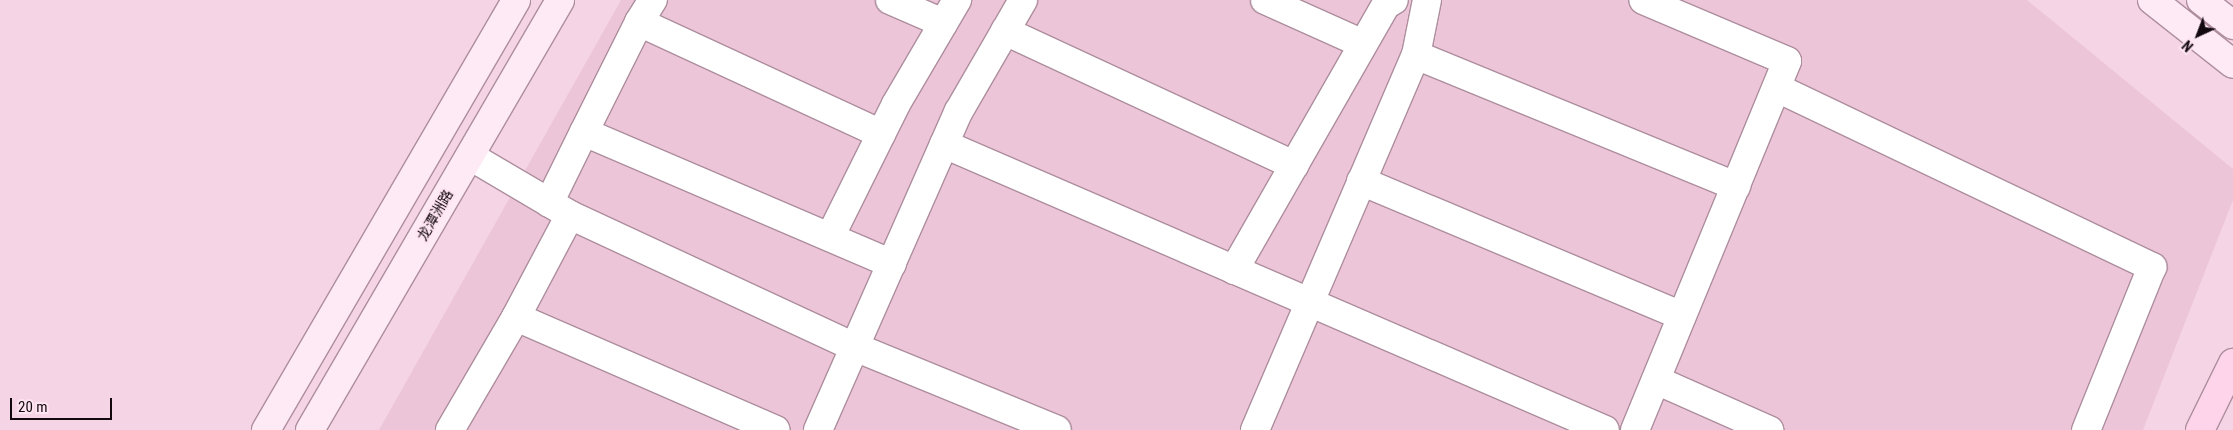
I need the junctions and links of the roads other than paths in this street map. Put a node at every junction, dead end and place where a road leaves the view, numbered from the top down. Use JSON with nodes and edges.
{"nodes":[{"id":1,"x":516,"y":0,"type":"edge"},
{"id":2,"x":560,"y":0,"type":"edge"},
{"id":3,"x":890,"y":0,"type":"edge"},
{"id":4,"x":1023,"y":0,"type":"edge"},
{"id":5,"x":1265,"y":0,"type":"edge"},
{"id":6,"x":1394,"y":0,"type":"edge"},
{"id":7,"x":1427,"y":0,"type":"edge"},
{"id":8,"x":1643,"y":0,"type":"edge"},
{"id":9,"x":2152,"y":0,"type":"edge"},
{"id":10,"x":2202,"y":0,"type":"edge"},
{"id":11,"x":646,"y":11,"type":"edge"},
{"id":12,"x":950,"y":11,"type":"edge"},
{"id":13,"x":2233,"y":25,"type":"edge"},
{"id":14,"x":1005,"y":32,"type":"junction"},
{"id":15,"x":1363,"y":44,"type":"junction"},
{"id":16,"x":1416,"y":55,"type":"junction"},
{"id":17,"x":2233,"y":64,"type":"edge"},
{"id":18,"x":1776,"y":88,"type":"junction"},
{"id":19,"x":584,"y":132,"type":"junction"},
{"id":20,"x":881,"y":134,"type":"junction"},
{"id":21,"x":944,"y":144,"type":"junction"},
{"id":22,"x":470,"y":156,"type":"junction"},
{"id":23,"x":1294,"y":165,"type":"junction"},
{"id":24,"x":1361,"y":181,"type":"junction"},
{"id":25,"x":1736,"y":186,"type":"junction"},
{"id":26,"x":560,"y":209,"type":"junction"},
{"id":27,"x":830,"y":237,"type":"junction"},
{"id":28,"x":892,"y":264,"type":"junction"},
{"id":29,"x":1234,"y":270,"type":"junction"},
{"id":30,"x":1308,"y":301,"type":"junction"},
{"id":31,"x":1682,"y":316,"type":"junction"},
{"id":32,"x":516,"y":317,"type":"junction"},
{"id":33,"x":855,"y":347,"type":"junction"},
{"id":34,"x":2233,"y":363,"type":"edge"},
{"id":35,"x":1656,"y":380,"type":"junction"},
{"id":36,"x":1264,"y":427,"type":"edge"},
{"id":37,"x":266,"y":430,"type":"edge"},
{"id":38,"x":310,"y":430,"type":"edge"},
{"id":39,"x":450,"y":430,"type":"edge"},
{"id":40,"x":776,"y":430,"type":"edge"},
{"id":41,"x":818,"y":430,"type":"edge"},
{"id":42,"x":1057,"y":430,"type":"edge"},
{"id":43,"x":1605,"y":430,"type":"edge"},
{"id":44,"x":1635,"y":430,"type":"edge"},
{"id":45,"x":1769,"y":430,"type":"edge"},
{"id":46,"x":2086,"y":430,"type":"edge"},
{"id":47,"x":2200,"y":430,"type":"edge"}],
"edges":[{"from":1,"to":37,"type":"main road"},
{"from":2,"to":22,"type":"main road","name":"龙潭洲路"},
{"from":3,"to":12,"type":"street"},
{"from":4,"to":14,"type":"street"},
{"from":5,"to":15,"type":"street"},
{"from":6,"to":15,"type":"street"},
{"from":7,"to":16,"type":"street"},
{"from":8,"to":18,"type":"street"},
{"from":9,"to":17,"type":"main road"},
{"from":10,"to":13,"type":"main road"},
{"from":11,"to":19,"type":"street"},
{"from":11,"to":20,"type":"street"},
{"from":12,"to":20,"type":"street"},
{"from":14,"to":21,"type":"street"},
{"from":14,"to":23,"type":"street"},
{"from":15,"to":23,"type":"street"},
{"from":16,"to":24,"type":"street"},
{"from":16,"to":25,"type":"street"},
{"from":18,"to":25,"type":"street"},
{"from":18,"to":46,"type":"street"},
{"from":19,"to":26,"type":"street"},
{"from":19,"to":27,"type":"street"},
{"from":20,"to":27,"type":"street"},
{"from":21,"to":28,"type":"street"},
{"from":21,"to":29,"type":"street"},
{"from":22,"to":26,"type":"street"},
{"from":22,"to":38,"type":"main road","name":"龙潭洲路"},
{"from":23,"to":29,"type":"street"},
{"from":24,"to":30,"type":"street"},
{"from":24,"to":31,"type":"street"},
{"from":25,"to":31,"type":"street"},
{"from":26,"to":32,"type":"street"},
{"from":26,"to":33,"type":"street"},
{"from":27,"to":28,"type":"street"},
{"from":28,"to":33,"type":"street"},
{"from":29,"to":30,"type":"street"},
{"from":30,"to":36,"type":"street"},
{"from":30,"to":43,"type":"street"},
{"from":31,"to":35,"type":"street"},
{"from":32,"to":39,"type":"street"},
{"from":32,"to":40,"type":"street"},
{"from":33,"to":41,"type":"street"},
{"from":33,"to":42,"type":"street"},
{"from":34,"to":47,"type":"main road"},
{"from":35,"to":44,"type":"street"},
{"from":35,"to":45,"type":"street"}]}
